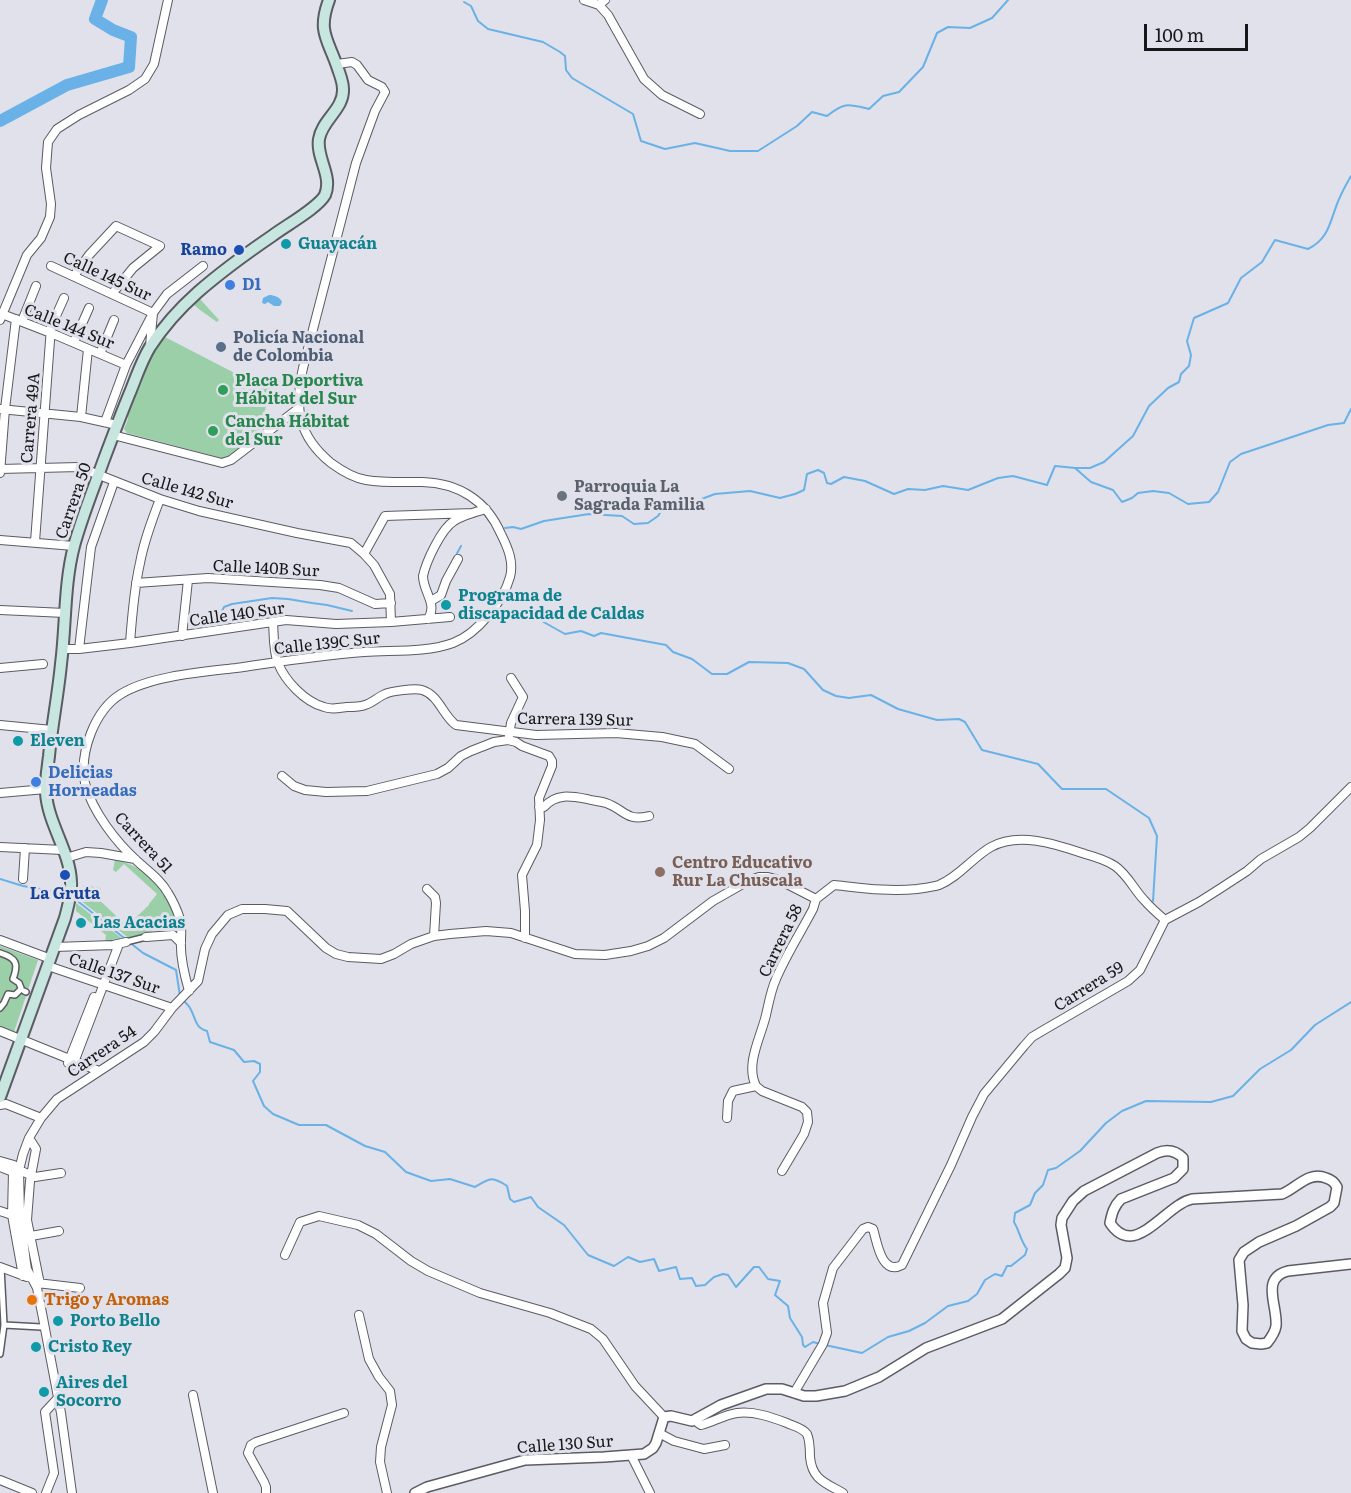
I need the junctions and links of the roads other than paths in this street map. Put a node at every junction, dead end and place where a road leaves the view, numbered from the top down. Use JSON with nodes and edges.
{"nodes":[{"id":1,"x":168,"y":0,"type":"edge"},
{"id":2,"x":329,"y":0,"type":"edge"},
{"id":3,"x":584,"y":0,"type":"edge"},
{"id":4,"x":602,"y":2,"type":"edge"},
{"id":5,"x":337,"y":64,"type":"junction"},
{"id":6,"x":700,"y":114,"type":"dead end"},
{"id":7,"x":51,"y":266,"type":"dead end"},
{"id":8,"x":203,"y":266,"type":"dead end"},
{"id":9,"x":74,"y":276,"type":"junction"},
{"id":10,"x":36,"y":286,"type":"dead end"},
{"id":11,"x":112,"y":294,"type":"junction"},
{"id":12,"x":64,"y":298,"type":"dead end"},
{"id":13,"x":89,"y":308,"type":"dead end"},
{"id":14,"x":153,"y":313,"type":"junction"},
{"id":15,"x":1,"y":317,"type":"edge"},
{"id":16,"x":19,"y":320,"type":"junction"},
{"id":17,"x":114,"y":320,"type":"dead end"},
{"id":18,"x":51,"y":333,"type":"junction"},
{"id":19,"x":74,"y":342,"type":"junction"},
{"id":20,"x":150,"y":348,"type":"junction"},
{"id":21,"x":88,"y":349,"type":"junction"},
{"id":22,"x":100,"y":354,"type":"junction"},
{"id":23,"x":126,"y":365,"type":"junction"},
{"id":24,"x":299,"y":408,"type":"junction"},
{"id":25,"x":3,"y":409,"type":"edge"},
{"id":26,"x":46,"y":413,"type":"junction"},
{"id":27,"x":81,"y":417,"type":"junction"},
{"id":28,"x":105,"y":422,"type":"junction"},
{"id":29,"x":115,"y":430,"type":"junction"},
{"id":30,"x":41,"y":468,"type":"junction"},
{"id":31,"x":0,"y":470,"type":"edge"},
{"id":32,"x":98,"y":475,"type":"junction"},
{"id":33,"x":114,"y":482,"type":"junction"},
{"id":34,"x":160,"y":499,"type":"junction"},
{"id":35,"x":486,"y":509,"type":"junction"},
{"id":36,"x":473,"y":513,"type":"junction"},
{"id":37,"x":0,"y":540,"type":"edge"},
{"id":38,"x":35,"y":542,"type":"junction"},
{"id":39,"x":74,"y":546,"type":"junction"},
{"id":40,"x":364,"y":554,"type":"junction"},
{"id":41,"x":458,"y":559,"type":"dead end"},
{"id":42,"x":188,"y":580,"type":"junction"},
{"id":43,"x":136,"y":582,"type":"junction"},
{"id":44,"x":431,"y":602,"type":"junction"},
{"id":45,"x":391,"y":603,"type":"junction"},
{"id":46,"x":0,"y":610,"type":"edge"},
{"id":47,"x":65,"y":614,"type":"junction"},
{"id":48,"x":450,"y":617,"type":"dead end"},
{"id":49,"x":428,"y":619,"type":"junction"},
{"id":50,"x":273,"y":622,"type":"junction"},
{"id":51,"x":391,"y":622,"type":"junction"},
{"id":52,"x":182,"y":636,"type":"junction"},
{"id":53,"x":129,"y":643,"type":"junction"},
{"id":54,"x":63,"y":649,"type":"junction"},
{"id":55,"x":80,"y":649,"type":"junction"},
{"id":56,"x":277,"y":663,"type":"junction"},
{"id":57,"x":43,"y":664,"type":"dead end"},
{"id":58,"x":0,"y":668,"type":"edge"},
{"id":59,"x":195,"y":674,"type":"joint"},
{"id":60,"x":511,"y":678,"type":"dead end"},
{"id":61,"x":0,"y":725,"type":"edge"},
{"id":62,"x":52,"y":730,"type":"junction"},
{"id":63,"x":509,"y":736,"type":"junction"},
{"id":64,"x":729,"y":769,"type":"dead end"},
{"id":65,"x":282,"y":776,"type":"dead end"},
{"id":66,"x":1351,"y":787,"type":"edge"},
{"id":67,"x":46,"y":789,"type":"junction"},
{"id":68,"x":0,"y":793,"type":"edge"},
{"id":69,"x":539,"y":807,"type":"junction"},
{"id":70,"x":649,"y":816,"type":"dead end"},
{"id":71,"x":0,"y":847,"type":"edge"},
{"id":72,"x":25,"y":848,"type":"junction"},
{"id":73,"x":65,"y":854,"type":"junction"},
{"id":74,"x":135,"y":859,"type":"junction"},
{"id":75,"x":22,"y":879,"type":"dead end"},
{"id":76,"x":428,"y":889,"type":"dead end"},
{"id":77,"x":816,"y":898,"type":"junction"},
{"id":78,"x":1165,"y":920,"type":"junction"},
{"id":79,"x":434,"y":936,"type":"junction"},
{"id":80,"x":146,"y":937,"type":"joint"},
{"id":81,"x":525,"y":938,"type":"junction"},
{"id":82,"x":0,"y":940,"type":"edge"},
{"id":83,"x":122,"y":943,"type":"junction"},
{"id":84,"x":181,"y":943,"type":"junction"},
{"id":85,"x":55,"y":947,"type":"junction"},
{"id":86,"x":0,"y":953,"type":"edge"},
{"id":87,"x":49,"y":962,"type":"junction"},
{"id":88,"x":102,"y":984,"type":"junction"},
{"id":89,"x":181,"y":999,"type":"junction"},
{"id":90,"x":0,"y":1008,"type":"edge"},
{"id":91,"x":0,"y":1031,"type":"edge"},
{"id":92,"x":21,"y":1039,"type":"junction"},
{"id":93,"x":72,"y":1062,"type":"junction"},
{"id":94,"x":97,"y":1073,"type":"junction"},
{"id":95,"x":756,"y":1086,"type":"junction"},
{"id":96,"x":0,"y":1097,"type":"edge"},
{"id":97,"x":0,"y":1105,"type":"edge"},
{"id":98,"x":41,"y":1118,"type":"junction"},
{"id":99,"x":727,"y":1118,"type":"dead end"},
{"id":100,"x":29,"y":1138,"type":"junction"},
{"id":101,"x":0,"y":1161,"type":"edge"},
{"id":102,"x":0,"y":1167,"type":"edge"},
{"id":103,"x":16,"y":1171,"type":"junction"},
{"id":104,"x":782,"y":1171,"type":"dead end"},
{"id":105,"x":61,"y":1173,"type":"dead end"},
{"id":106,"x":30,"y":1175,"type":"junction"},
{"id":107,"x":0,"y":1211,"type":"edge"},
{"id":108,"x":20,"y":1214,"type":"junction"},
{"id":109,"x":59,"y":1231,"type":"dead end"},
{"id":110,"x":31,"y":1236,"type":"junction"},
{"id":111,"x":285,"y":1255,"type":"dead end"},
{"id":112,"x":1351,"y":1264,"type":"edge"},
{"id":113,"x":0,"y":1267,"type":"edge"},
{"id":114,"x":23,"y":1276,"type":"junction"},
{"id":115,"x":38,"y":1283,"type":"junction"},
{"id":116,"x":80,"y":1288,"type":"dead end"},
{"id":117,"x":359,"y":1315,"type":"dead end"},
{"id":118,"x":4,"y":1325,"type":"junction"},
{"id":119,"x":41,"y":1327,"type":"dead end"},
{"id":120,"x":0,"y":1354,"type":"edge"},
{"id":121,"x":794,"y":1392,"type":"junction"},
{"id":122,"x":193,"y":1395,"type":"dead end"},
{"id":123,"x":58,"y":1398,"type":"junction"},
{"id":124,"x":344,"y":1413,"type":"dead end"},
{"id":125,"x":664,"y":1417,"type":"junction"},
{"id":126,"x":697,"y":1418,"type":"junction"},
{"id":127,"x":658,"y":1433,"type":"junction"},
{"id":128,"x":725,"y":1445,"type":"dead end"},
{"id":129,"x":631,"y":1455,"type":"junction"},
{"id":130,"x":0,"y":1480,"type":"edge"},
{"id":131,"x":32,"y":1493,"type":"edge"},
{"id":132,"x":46,"y":1493,"type":"edge"},
{"id":133,"x":72,"y":1493,"type":"edge"},
{"id":134,"x":213,"y":1493,"type":"edge"},
{"id":135,"x":266,"y":1493,"type":"edge"},
{"id":136,"x":387,"y":1493,"type":"edge"},
{"id":137,"x":414,"y":1493,"type":"edge"},
{"id":138,"x":650,"y":1493,"type":"edge"},
{"id":139,"x":843,"y":1493,"type":"edge"}],
"edges":[{"from":1,"to":15,"type":"street"},
{"from":2,"to":5,"type":"main road","name":"Carrera 50"},
{"from":3,"to":4,"type":"street"},
{"from":4,"to":6,"type":"street"},
{"from":5,"to":20,"type":"main road","name":"Carrera 50"},
{"from":5,"to":24,"type":"street"},
{"from":7,"to":9,"type":"street","name":"Calle 145 Sur"},
{"from":8,"to":14,"type":"street"},
{"from":9,"to":11,"type":"street","name":"Calle 145 Sur"},
{"from":9,"to":11,"type":"street"},
{"from":10,"to":16,"type":"street"},
{"from":11,"to":14,"type":"street","name":"Calle 145 Sur"},
{"from":12,"to":18,"type":"street","name":"Carrera 49A"},
{"from":13,"to":19,"type":"street"},
{"from":14,"to":20,"type":"street"},
{"from":14,"to":23,"type":"street"},
{"from":15,"to":16,"type":"street","name":"Calle 144 Sur"},
{"from":16,"to":18,"type":"street","name":"Calle 144 Sur"},
{"from":16,"to":25,"type":"street"},
{"from":17,"to":22,"type":"street"},
{"from":18,"to":19,"type":"street","name":"Calle 144 Sur"},
{"from":18,"to":26,"type":"street","name":"Carrera 49A"},
{"from":19,"to":21,"type":"street","name":"Calle 144 Sur"},
{"from":20,"to":29,"type":"main road","name":"Carrera 50"},
{"from":21,"to":22,"type":"street","name":"Calle 144 Sur"},
{"from":21,"to":27,"type":"street"},
{"from":22,"to":23,"type":"street","name":"Calle 144 Sur"},
{"from":23,"to":28,"type":"street"},
{"from":24,"to":29,"type":"street"},
{"from":24,"to":35,"type":"street"},
{"from":25,"to":26,"type":"street"},
{"from":25,"to":31,"type":"street"},
{"from":26,"to":27,"type":"street"},
{"from":26,"to":30,"type":"street","name":"Carrera 49A"},
{"from":27,"to":28,"type":"street"},
{"from":28,"to":29,"type":"street"},
{"from":29,"to":32,"type":"main road","name":"Carrera 50"},
{"from":30,"to":31,"type":"street","name":"Calle 142 Sur"},
{"from":30,"to":32,"type":"street","name":"Calle 142 Sur"},
{"from":30,"to":38,"type":"street","name":"Carrera 49A"},
{"from":32,"to":33,"type":"street","name":"Calle 142 Sur"},
{"from":32,"to":39,"type":"main road","name":"Carrera 50"},
{"from":33,"to":34,"type":"street","name":"Calle 142 Sur"},
{"from":33,"to":55,"type":"street","name":"Carrera 50"},
{"from":34,"to":40,"type":"street","name":"Calle 142 Sur"},
{"from":34,"to":43,"type":"street"},
{"from":35,"to":36,"type":"street"},
{"from":35,"to":56,"type":"street","name":"Calle 139C Sur"},
{"from":36,"to":40,"type":"street"},
{"from":36,"to":44,"type":"street"},
{"from":37,"to":38,"type":"street"},
{"from":38,"to":39,"type":"street"},
{"from":39,"to":47,"type":"main road","name":"Carrera 50"},
{"from":40,"to":45,"type":"street"},
{"from":41,"to":44,"type":"street"},
{"from":42,"to":43,"type":"street","name":"Calle 140B Sur"},
{"from":42,"to":45,"type":"street","name":"Calle 140B Sur"},
{"from":42,"to":52,"type":"street"},
{"from":43,"to":53,"type":"street"},
{"from":44,"to":49,"type":"street"},
{"from":45,"to":51,"type":"street"},
{"from":46,"to":47,"type":"street"},
{"from":47,"to":54,"type":"main road","name":"Carrera 50"},
{"from":48,"to":49,"type":"street","name":"Calle 140 Sur"},
{"from":49,"to":51,"type":"street","name":"Calle 140 Sur"},
{"from":50,"to":51,"type":"street","name":"Calle 140 Sur"},
{"from":50,"to":52,"type":"street","name":"Calle 140 Sur"},
{"from":50,"to":56,"type":"street"},
{"from":52,"to":53,"type":"street","name":"Calle 140 Sur"},
{"from":53,"to":55,"type":"street","name":"Calle 140 Sur"},
{"from":54,"to":55,"type":"street","name":"Calle 140 Sur"},
{"from":54,"to":62,"type":"main road","name":"Carrera 50"},
{"from":56,"to":59,"type":"street","name":"Calle 139C Sur"},
{"from":56,"to":63,"type":"street","name":"Carrera 139 Sur"},
{"from":57,"to":58,"type":"street"},
{"from":59,"to":74,"type":"street","name":"Carrera 51"},
{"from":60,"to":63,"type":"street"},
{"from":61,"to":62,"type":"street"},
{"from":62,"to":67,"type":"main road","name":"Carrera 50"},
{"from":63,"to":64,"type":"street","name":"Carrera 139 Sur"},
{"from":63,"to":65,"type":"street"},
{"from":63,"to":69,"type":"street"},
{"from":66,"to":78,"type":"street"},
{"from":67,"to":68,"type":"street"},
{"from":67,"to":73,"type":"main road","name":"Carrera 50"},
{"from":69,"to":70,"type":"street"},
{"from":69,"to":81,"type":"street"},
{"from":71,"to":72,"type":"street"},
{"from":72,"to":73,"type":"street"},
{"from":72,"to":75,"type":"street"},
{"from":73,"to":74,"type":"street"},
{"from":73,"to":85,"type":"main road","name":"Carrera 50"},
{"from":74,"to":84,"type":"street","name":"Carrera 51"},
{"from":76,"to":79,"type":"street"},
{"from":77,"to":78,"type":"street","name":"Carrera 58"},
{"from":77,"to":81,"type":"street"},
{"from":77,"to":95,"type":"street","name":"Carrera 58"},
{"from":78,"to":121,"type":"street","name":"Carrera 59"},
{"from":79,"to":81,"type":"street"},
{"from":79,"to":89,"type":"street","name":"Carrera 54"},
{"from":80,"to":83,"type":"street"},
{"from":80,"to":84,"type":"street"},
{"from":82,"to":87,"type":"street","name":"Calle 137 Sur"},
{"from":83,"to":85,"type":"street"},
{"from":83,"to":88,"type":"street"},
{"from":84,"to":89,"type":"street","name":"Carrera 51"},
{"from":85,"to":87,"type":"main road","name":"Carrera 50"},
{"from":86,"to":90,"type":"street"},
{"from":87,"to":88,"type":"street","name":"Calle 137 Sur"},
{"from":87,"to":92,"type":"main road","name":"Carrera 50"},
{"from":88,"to":89,"type":"street","name":"Calle 137 Sur"},
{"from":88,"to":93,"type":"street"},
{"from":89,"to":94,"type":"street","name":"Carrera 54"},
{"from":91,"to":92,"type":"street"},
{"from":92,"to":93,"type":"street"},
{"from":92,"to":96,"type":"main road","name":"Carrera 50"},
{"from":93,"to":94,"type":"street"},
{"from":94,"to":98,"type":"street","name":"Carrera 54"},
{"from":95,"to":99,"type":"street"},
{"from":95,"to":104,"type":"street"},
{"from":97,"to":98,"type":"street"},
{"from":98,"to":100,"type":"street","name":"Carrera 54"},
{"from":100,"to":103,"type":"street","name":"Carrera 54"},
{"from":100,"to":106,"type":"street","name":"Carrera 54"},
{"from":101,"to":103,"type":"street"},
{"from":102,"to":103,"type":"street"},
{"from":103,"to":106,"type":"street"},
{"from":103,"to":108,"type":"street","name":"Carrera 54"},
{"from":105,"to":106,"type":"street"},
{"from":106,"to":108,"type":"street","name":"Carrera 54"},
{"from":107,"to":108,"type":"street"},
{"from":108,"to":110,"type":"street","name":"Carrera 54"},
{"from":108,"to":114,"type":"street","name":"Carrera 54"},
{"from":108,"to":115,"type":"street","name":"Carrera 54"},
{"from":109,"to":110,"type":"street"},
{"from":110,"to":115,"type":"street","name":"Carrera 54"},
{"from":111,"to":125,"type":"street"},
{"from":112,"to":121,"type":"street"},
{"from":113,"to":114,"type":"street"},
{"from":113,"to":118,"type":"street"},
{"from":114,"to":115,"type":"street"},
{"from":115,"to":116,"type":"street"},
{"from":115,"to":123,"type":"street","name":"Carrera 54"},
{"from":117,"to":136,"type":"street"},
{"from":118,"to":119,"type":"street"},
{"from":118,"to":120,"type":"street"},
{"from":121,"to":126,"type":"street"},
{"from":122,"to":134,"type":"street"},
{"from":123,"to":132,"type":"street"},
{"from":123,"to":133,"type":"street","name":"Carrera 54"},
{"from":124,"to":135,"type":"street"},
{"from":125,"to":126,"type":"street"},
{"from":125,"to":127,"type":"street","name":"Calle 130 Sur"},
{"from":126,"to":139,"type":"street"},
{"from":127,"to":128,"type":"street"},
{"from":127,"to":129,"type":"street","name":"Calle 130 Sur"},
{"from":129,"to":137,"type":"street","name":"Calle 130 Sur"},
{"from":129,"to":138,"type":"street"},
{"from":130,"to":131,"type":"street"}]}
